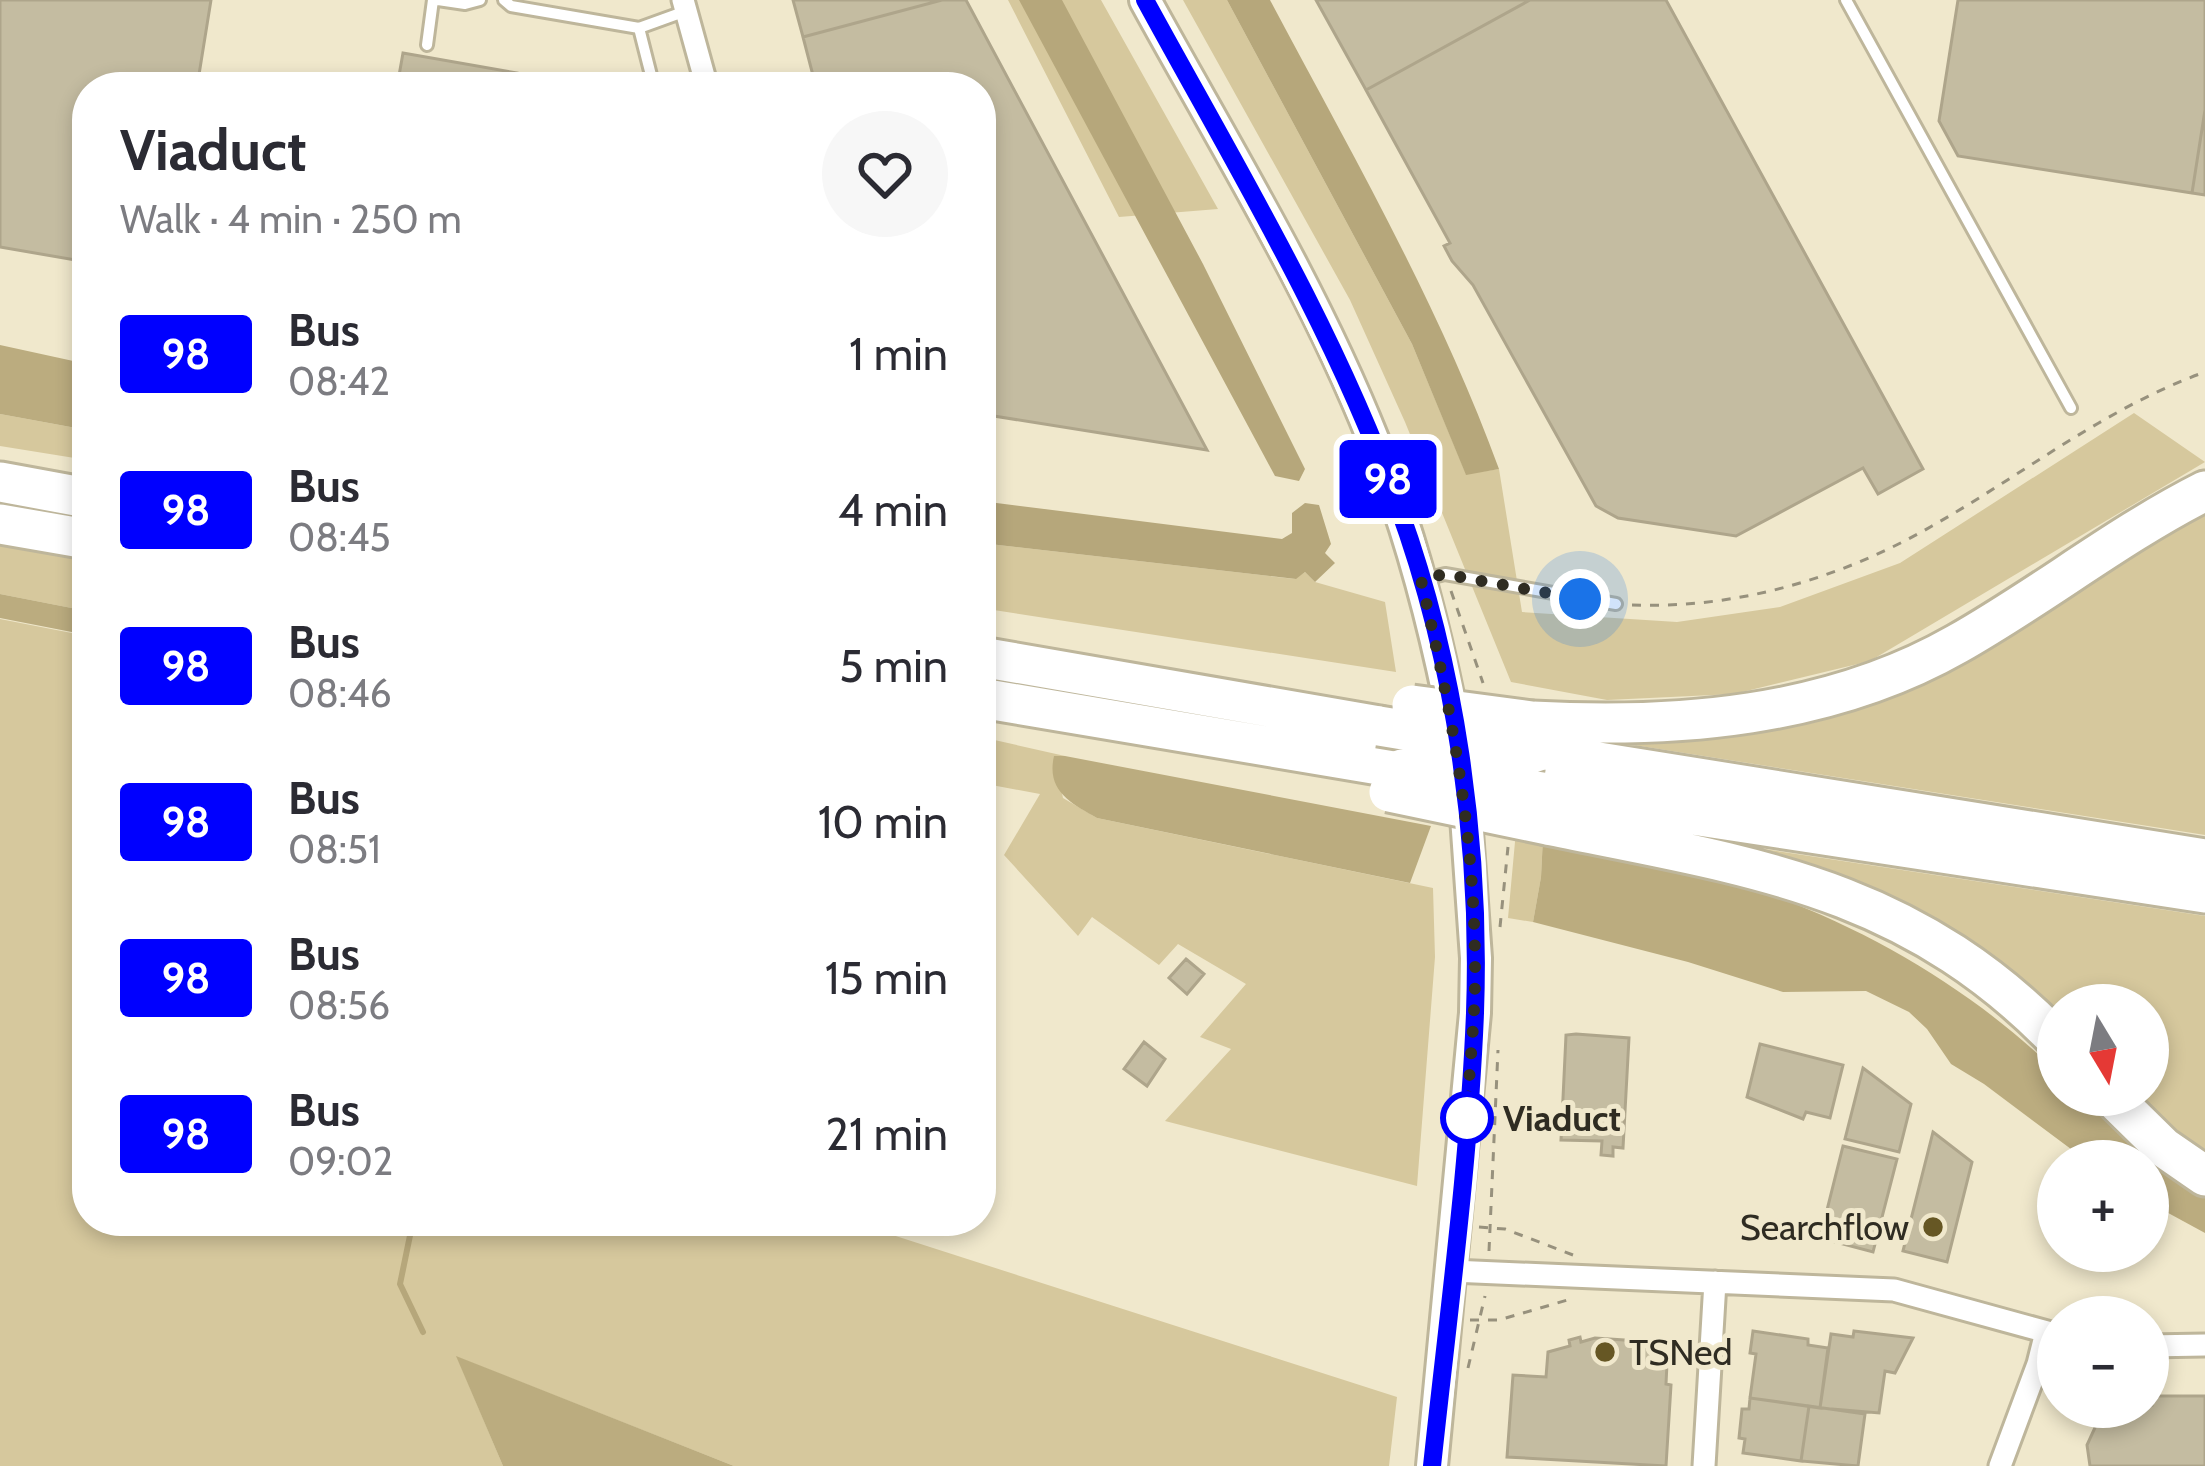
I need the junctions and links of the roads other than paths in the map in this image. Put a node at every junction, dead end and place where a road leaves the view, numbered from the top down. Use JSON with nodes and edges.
{"nodes":[{"id":1,"x":435,"y":0,"type":"edge"},
{"id":2,"x":480,"y":0,"type":"edge"},
{"id":3,"x":504,"y":0,"type":"edge"},
{"id":4,"x":1145,"y":0,"type":"edge"},
{"id":5,"x":1846,"y":0,"type":"edge"},
{"id":6,"x":684,"y":6,"type":"edge"},
{"id":7,"x":639,"y":28,"type":"junction"},
{"id":8,"x":427,"y":46,"type":"dead end"},
{"id":9,"x":651,"y":72,"type":"edge"},
{"id":10,"x":703,"y":72,"type":"edge"},
{"id":11,"x":2071,"y":408,"type":"dead end"},
{"id":12,"x":0,"y":482,"type":"edge"},
{"id":13,"x":2205,"y":491,"type":"edge"},
{"id":14,"x":72,"y":495,"type":"edge"},
{"id":15,"x":0,"y":524,"type":"edge"},
{"id":16,"x":72,"y":536,"type":"edge"},
{"id":17,"x":1421,"y":580,"type":"junction"},
{"id":18,"x":1616,"y":604,"type":"road end"},
{"id":19,"x":996,"y":661,"type":"edge"},
{"id":20,"x":996,"y":701,"type":"edge"},
{"id":21,"x":1533,"y":736,"type":"junction"},
{"id":22,"x":1544,"y":808,"type":"junction"},
{"id":23,"x":2205,"y":859,"type":"edge"},
{"id":24,"x":2205,"y":892,"type":"edge"},
{"id":25,"x":2037,"y":1021,"type":"edge"},
{"id":26,"x":2131,"y":1116,"type":"edge"},
{"id":27,"x":2205,"y":1176,"type":"edge"},
{"id":28,"x":1452,"y":1271,"type":"junction"},
{"id":29,"x":1715,"y":1282,"type":"junction"},
{"id":30,"x":2037,"y":1329,"type":"edge"},
{"id":31,"x":2205,"y":1345,"type":"edge"},
{"id":32,"x":2169,"y":1346,"type":"edge"},
{"id":33,"x":2037,"y":1367,"type":"edge"},
{"id":34,"x":1432,"y":1466,"type":"edge"},
{"id":35,"x":1704,"y":1466,"type":"edge"},
{"id":36,"x":2000,"y":1466,"type":"edge"}],
"edges":[{"from":1,"to":2,"type":"lane"},
{"from":1,"to":8,"type":"lane"},
{"from":3,"to":7,"type":"lane"},
{"from":4,"to":17,"type":"main road"},
{"from":5,"to":11,"type":"lane"},
{"from":6,"to":7,"type":"lane"},
{"from":6,"to":10,"type":"street"},
{"from":7,"to":9,"type":"lane"},
{"from":12,"to":14,"type":"highway"},
{"from":13,"to":21,"type":"highway"},
{"from":15,"to":16,"type":"highway"},
{"from":17,"to":18,"type":"lane"},
{"from":17,"to":28,"type":"main road"},
{"from":19,"to":21,"type":"highway","bridge":true},
{"from":20,"to":22,"type":"highway","bridge":true},
{"from":21,"to":23,"type":"highway"},
{"from":22,"to":24,"type":"highway"},
{"from":22,"to":25,"type":"highway"},
{"from":26,"to":27,"type":"highway"},
{"from":28,"to":29,"type":"street"},
{"from":28,"to":34,"type":"main road"},
{"from":29,"to":30,"type":"street"},
{"from":29,"to":35,"type":"street"},
{"from":31,"to":32,"type":"street"},
{"from":33,"to":36,"type":"street"}]}
